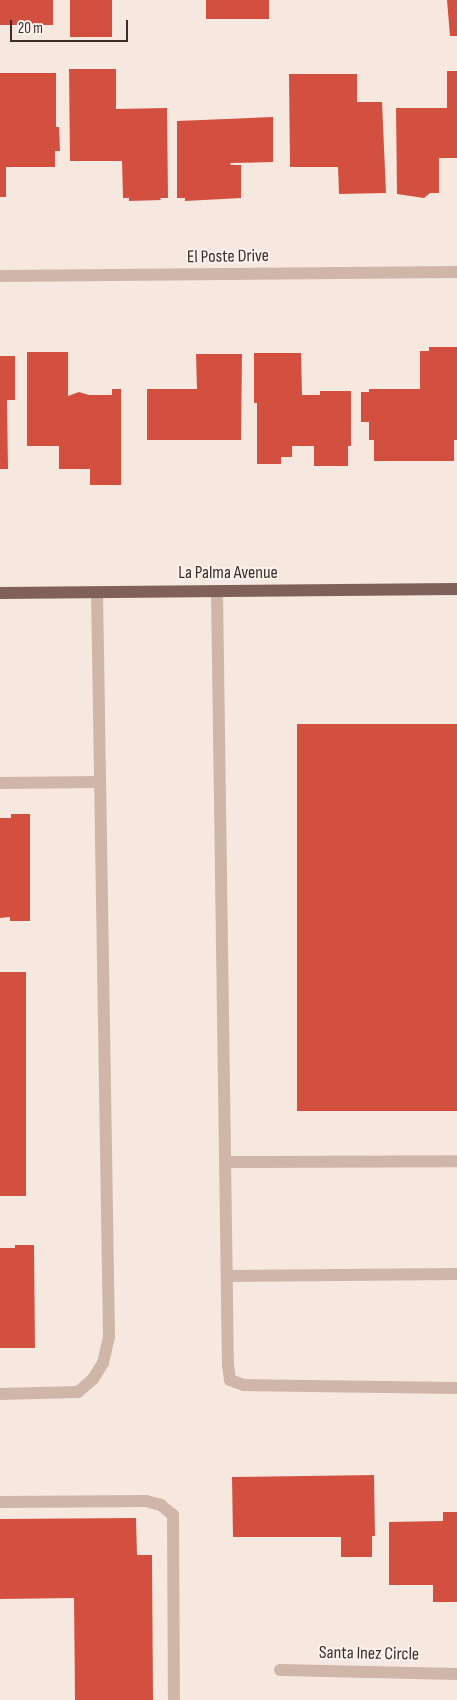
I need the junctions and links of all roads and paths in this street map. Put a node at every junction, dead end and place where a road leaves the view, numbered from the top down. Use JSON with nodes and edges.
{"nodes":[{"id":1,"x":457,"y":272,"type":"edge"},
{"id":2,"x":0,"y":276,"type":"edge"},
{"id":3,"x":457,"y":589,"type":"edge"},
{"id":4,"x":217,"y":591,"type":"junction"},
{"id":5,"x":97,"y":592,"type":"junction"},
{"id":6,"x":0,"y":593,"type":"edge"},
{"id":7,"x":100,"y":782,"type":"junction"},
{"id":8,"x":0,"y":783,"type":"edge"},
{"id":9,"x":457,"y":1161,"type":"edge"},
{"id":10,"x":225,"y":1162,"type":"junction"},
{"id":11,"x":457,"y":1274,"type":"edge"},
{"id":12,"x":226,"y":1276,"type":"junction"},
{"id":13,"x":457,"y":1388,"type":"edge"},
{"id":14,"x":0,"y":1394,"type":"edge"},
{"id":15,"x":0,"y":1502,"type":"edge"},
{"id":16,"x":280,"y":1670,"type":"dead end"},
{"id":17,"x":457,"y":1674,"type":"edge"},
{"id":18,"x":174,"y":1700,"type":"edge"}],
"edges":[{"from":1,"to":2,"type":"street","name":"El Poste Drive"},
{"from":3,"to":4,"type":"main road","name":"La Palma Avenue"},
{"from":4,"to":5,"type":"main road","name":"La Palma Avenue"},
{"from":4,"to":10,"type":"street"},
{"from":5,"to":6,"type":"main road","name":"La Palma Avenue"},
{"from":5,"to":7,"type":"street"},
{"from":7,"to":8,"type":"street"},
{"from":7,"to":14,"type":"street"},
{"from":9,"to":10,"type":"street"},
{"from":10,"to":12,"type":"street"},
{"from":11,"to":12,"type":"street"},
{"from":12,"to":13,"type":"street"},
{"from":15,"to":18,"type":"street"},
{"from":16,"to":17,"type":"street","name":"Santa Inez Circle"}]}
